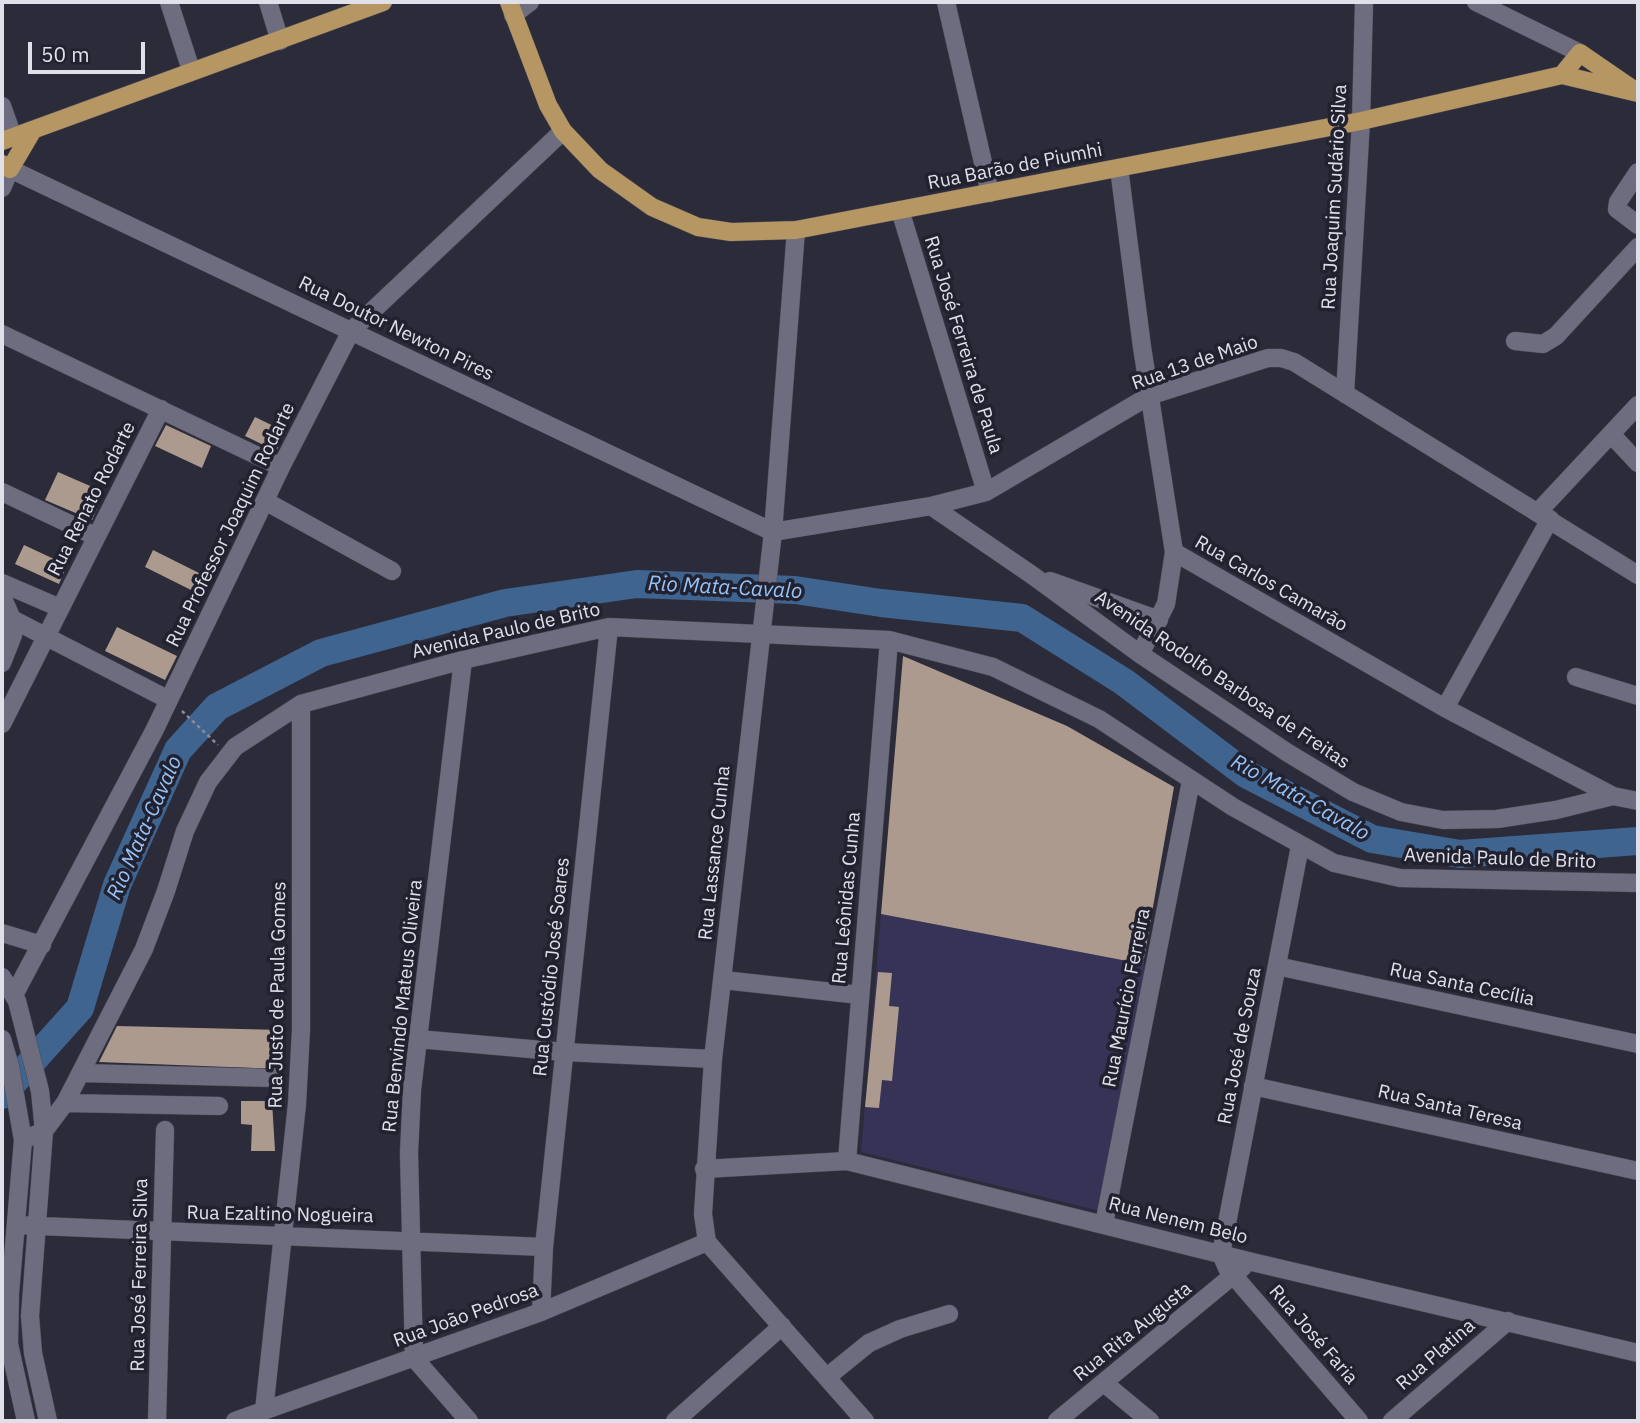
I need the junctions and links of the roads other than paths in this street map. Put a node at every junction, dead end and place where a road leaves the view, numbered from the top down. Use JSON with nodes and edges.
{"nodes":[{"id":1,"x":169,"y":2,"type":"edge"},
{"id":2,"x":268,"y":2,"type":"edge"},
{"id":3,"x":383,"y":2,"type":"edge"},
{"id":4,"x":530,"y":2,"type":"edge"},
{"id":5,"x":946,"y":2,"type":"edge"},
{"id":6,"x":1364,"y":2,"type":"edge"},
{"id":7,"x":1476,"y":2,"type":"edge"},
{"id":8,"x":511,"y":8,"type":"edge"},
{"id":9,"x":280,"y":41,"type":"junction"},
{"id":10,"x":1580,"y":53,"type":"junction"},
{"id":11,"x":191,"y":70,"type":"junction"},
{"id":12,"x":1562,"y":75,"type":"junction"},
{"id":13,"x":1638,"y":93,"type":"edge"},
{"id":14,"x":2,"y":106,"type":"edge"},
{"id":15,"x":1361,"y":121,"type":"junction"},
{"id":16,"x":33,"y":130,"type":"junction"},
{"id":17,"x":563,"y":131,"type":"junction"},
{"id":18,"x":7,"y":139,"type":"edge"},
{"id":19,"x":6,"y":166,"type":"edge"},
{"id":20,"x":1119,"y":168,"type":"junction"},
{"id":21,"x":1638,"y":172,"type":"edge"},
{"id":22,"x":2,"y":188,"type":"edge"},
{"id":23,"x":990,"y":193,"type":"junction"},
{"id":24,"x":901,"y":210,"type":"junction"},
{"id":25,"x":1638,"y":225,"type":"edge"},
{"id":26,"x":796,"y":230,"type":"junction"},
{"id":27,"x":1638,"y":247,"type":"edge"},
{"id":28,"x":351,"y":331,"type":"junction"},
{"id":29,"x":2,"y":334,"type":"edge"},
{"id":30,"x":1515,"y":341,"type":"dead end"},
{"id":31,"x":1345,"y":394,"type":"junction"},
{"id":32,"x":1149,"y":396,"type":"junction"},
{"id":33,"x":1638,"y":405,"type":"edge"},
{"id":34,"x":161,"y":409,"type":"junction"},
{"id":35,"x":1611,"y":434,"type":"junction"},
{"id":36,"x":1638,"y":463,"type":"edge"},
{"id":37,"x":281,"y":467,"type":"junction"},
{"id":38,"x":2,"y":492,"type":"edge"},
{"id":39,"x":986,"y":492,"type":"junction"},
{"id":40,"x":265,"y":501,"type":"junction"},
{"id":41,"x":931,"y":506,"type":"junction"},
{"id":42,"x":1544,"y":516,"type":"junction"},
{"id":43,"x":773,"y":533,"type":"junction"},
{"id":44,"x":95,"y":536,"type":"junction"},
{"id":45,"x":1174,"y":552,"type":"junction"},
{"id":46,"x":392,"y":571,"type":"dead end"},
{"id":47,"x":1032,"y":575,"type":"junction"},
{"id":48,"x":1638,"y":575,"type":"edge"},
{"id":49,"x":2,"y":583,"type":"edge"},
{"id":50,"x":2,"y":596,"type":"edge"},
{"id":51,"x":60,"y":608,"type":"junction"},
{"id":52,"x":12,"y":619,"type":"junction"},
{"id":53,"x":1159,"y":620,"type":"junction"},
{"id":54,"x":609,"y":627,"type":"junction"},
{"id":55,"x":759,"y":632,"type":"junction"},
{"id":56,"x":47,"y":636,"type":"junction"},
{"id":57,"x":890,"y":640,"type":"junction"},
{"id":58,"x":1140,"y":654,"type":"junction"},
{"id":59,"x":463,"y":660,"type":"junction"},
{"id":60,"x":2,"y":663,"type":"edge"},
{"id":61,"x":1576,"y":677,"type":"dead end"},
{"id":62,"x":1638,"y":696,"type":"edge"},
{"id":63,"x":169,"y":699,"type":"junction"},
{"id":64,"x":301,"y":704,"type":"junction"},
{"id":65,"x":1445,"y":708,"type":"junction"},
{"id":66,"x":2,"y":724,"type":"edge"},
{"id":67,"x":1192,"y":781,"type":"junction"},
{"id":68,"x":1613,"y":796,"type":"junction"},
{"id":69,"x":1638,"y":801,"type":"edge"},
{"id":70,"x":1300,"y":846,"type":"junction"},
{"id":71,"x":1638,"y":883,"type":"edge"},
{"id":72,"x":2,"y":933,"type":"edge"},
{"id":73,"x":42,"y":945,"type":"junction"},
{"id":74,"x":1277,"y":967,"type":"junction"},
{"id":75,"x":2,"y":976,"type":"edge"},
{"id":76,"x":723,"y":980,"type":"junction"},
{"id":77,"x":860,"y":995,"type":"junction"},
{"id":78,"x":16,"y":998,"type":"junction"},
{"id":79,"x":418,"y":1039,"type":"junction"},
{"id":80,"x":2,"y":1040,"type":"edge"},
{"id":81,"x":1638,"y":1044,"type":"edge"},
{"id":82,"x":564,"y":1052,"type":"junction"},
{"id":83,"x":713,"y":1059,"type":"junction"},
{"id":84,"x":81,"y":1073,"type":"junction"},
{"id":85,"x":274,"y":1078,"type":"dead end"},
{"id":86,"x":1253,"y":1086,"type":"junction"},
{"id":87,"x":65,"y":1102,"type":"junction"},
{"id":88,"x":219,"y":1106,"type":"dead end"},
{"id":89,"x":165,"y":1130,"type":"dead end"},
{"id":90,"x":44,"y":1131,"type":"junction"},
{"id":91,"x":22,"y":1135,"type":"junction"},
{"id":92,"x":847,"y":1161,"type":"junction"},
{"id":93,"x":704,"y":1169,"type":"junction"},
{"id":94,"x":1638,"y":1171,"type":"edge"},
{"id":95,"x":1104,"y":1224,"type":"junction"},
{"id":96,"x":16,"y":1225,"type":"junction"},
{"id":97,"x":35,"y":1226,"type":"junction"},
{"id":98,"x":161,"y":1234,"type":"junction"},
{"id":99,"x":283,"y":1234,"type":"junction"},
{"id":100,"x":410,"y":1240,"type":"junction"},
{"id":101,"x":707,"y":1242,"type":"junction"},
{"id":102,"x":544,"y":1247,"type":"junction"},
{"id":103,"x":1221,"y":1254,"type":"junction"},
{"id":104,"x":1248,"y":1261,"type":"junction"},
{"id":105,"x":1235,"y":1276,"type":"junction"},
{"id":106,"x":541,"y":1312,"type":"junction"},
{"id":107,"x":948,"y":1314,"type":"dead end"},
{"id":108,"x":1508,"y":1321,"type":"junction"},
{"id":109,"x":782,"y":1326,"type":"junction"},
{"id":110,"x":1638,"y":1353,"type":"edge"},
{"id":111,"x":414,"y":1358,"type":"junction"},
{"id":112,"x":827,"y":1377,"type":"junction"},
{"id":113,"x":1104,"y":1383,"type":"junction"},
{"id":114,"x":264,"y":1411,"type":"junction"},
{"id":115,"x":859,"y":1419,"type":"edge"},
{"id":116,"x":26,"y":1421,"type":"edge"},
{"id":117,"x":48,"y":1421,"type":"edge"},
{"id":118,"x":157,"y":1421,"type":"edge"},
{"id":119,"x":235,"y":1421,"type":"edge"},
{"id":120,"x":469,"y":1421,"type":"edge"},
{"id":121,"x":675,"y":1421,"type":"edge"},
{"id":122,"x":1057,"y":1421,"type":"edge"},
{"id":123,"x":1150,"y":1421,"type":"edge"},
{"id":124,"x":1359,"y":1421,"type":"edge"},
{"id":125,"x":1392,"y":1421,"type":"edge"}],
"edges":[{"from":1,"to":11,"type":"street"},
{"from":2,"to":9,"type":"street"},
{"from":3,"to":9,"type":"main road"},
{"from":4,"to":8,"type":"street"},
{"from":5,"to":23,"type":"street"},
{"from":6,"to":15,"type":"street","name":"Rua Joaquim Sudário Silva"},
{"from":7,"to":10,"type":"street"},
{"from":8,"to":17,"type":"main road","name":"Rua Barão de Piumhi"},
{"from":9,"to":11,"type":"main road"},
{"from":10,"to":12,"type":"main road"},
{"from":10,"to":13,"type":"main road"},
{"from":11,"to":16,"type":"main road"},
{"from":12,"to":13,"type":"main road","name":"Rua Barão de Piumhi"},
{"from":12,"to":15,"type":"main road","name":"Rua Barão de Piumhi"},
{"from":14,"to":18,"type":"street"},
{"from":15,"to":20,"type":"main road","name":"Rua Barão de Piumhi"},
{"from":15,"to":31,"type":"street","name":"Rua Joaquim Sudário Silva"},
{"from":16,"to":18,"type":"main road"},
{"from":16,"to":19,"type":"main road"},
{"from":17,"to":26,"type":"main road","name":"Rua Barão de Piumhi"},
{"from":17,"to":28,"type":"street","name":"Rua Professor Joaquim Rodarte"},
{"from":19,"to":22,"type":"street"},
{"from":19,"to":28,"type":"street","name":"Rua Doutor Newton Pires"},
{"from":20,"to":23,"type":"main road","name":"Rua Barão de Piumhi"},
{"from":20,"to":32,"type":"street","name":"Rua Carlos Camarão"},
{"from":21,"to":25,"type":"street"},
{"from":23,"to":24,"type":"main road","name":"Rua Barão de Piumhi"},
{"from":24,"to":26,"type":"main road","name":"Rua Barão de Piumhi"},
{"from":24,"to":39,"type":"street","name":"Rua José Ferreira de Paula"},
{"from":26,"to":43,"type":"street","name":"Rua Lassance Cunha"},
{"from":27,"to":30,"type":"street"},
{"from":28,"to":37,"type":"street","name":"Rua Professor Joaquim Rodarte"},
{"from":28,"to":43,"type":"street","name":"Rua Doutor Newton Pires"},
{"from":29,"to":34,"type":"street"},
{"from":31,"to":32,"type":"street","name":"Rua 13 de Maio"},
{"from":31,"to":42,"type":"street","name":"Rua 13 de Maio"},
{"from":32,"to":39,"type":"street","name":"Rua 13 de Maio"},
{"from":32,"to":45,"type":"street","name":"Rua Carlos Camarão"},
{"from":33,"to":35,"type":"street"},
{"from":34,"to":37,"type":"street"},
{"from":34,"to":44,"type":"street","name":"Rua Renato Rodarte"},
{"from":35,"to":36,"type":"street"},
{"from":35,"to":42,"type":"street"},
{"from":37,"to":40,"type":"street","name":"Rua Professor Joaquim Rodarte"},
{"from":38,"to":44,"type":"street"},
{"from":39,"to":41,"type":"street","name":"Rua 13 de Maio"},
{"from":40,"to":46,"type":"street"},
{"from":40,"to":63,"type":"street","name":"Rua Professor Joaquim Rodarte"},
{"from":41,"to":43,"type":"street","name":"Rua 13 de Maio"},
{"from":41,"to":47,"type":"street","name":"Avenida Rodolfo Barbosa de Freitas"},
{"from":42,"to":48,"type":"street","name":"Rua 13 de Maio"},
{"from":42,"to":65,"type":"street"},
{"from":43,"to":55,"type":"street","name":"Rua Lassance Cunha"},
{"from":44,"to":51,"type":"street","name":"Rua Renato Rodarte"},
{"from":45,"to":53,"type":"street"},
{"from":45,"to":65,"type":"street","name":"Rua Carlos Camarão"},
{"from":47,"to":53,"type":"street"},
{"from":47,"to":58,"type":"street","name":"Avenida Rodolfo Barbosa de Freitas"},
{"from":49,"to":51,"type":"street"},
{"from":50,"to":52,"type":"street"},
{"from":51,"to":56,"type":"street","name":"Rua Renato Rodarte"},
{"from":52,"to":56,"type":"street"},
{"from":52,"to":60,"type":"street"},
{"from":53,"to":58,"type":"street"},
{"from":54,"to":55,"type":"street","name":"Avenida Paulo de Brito"},
{"from":54,"to":59,"type":"street","name":"Avenida Paulo de Brito"},
{"from":54,"to":82,"type":"street","name":"Rua Custódio José Soares"},
{"from":55,"to":57,"type":"street","name":"Avenida Paulo de Brito"},
{"from":55,"to":76,"type":"street","name":"Rua Lassance Cunha"},
{"from":56,"to":63,"type":"street"},
{"from":56,"to":66,"type":"street","name":"Rua Renato Rodarte"},
{"from":57,"to":67,"type":"street","name":"Avenida Paulo de Brito"},
{"from":57,"to":77,"type":"street","name":"Rua Leônidas Cunha"},
{"from":58,"to":68,"type":"street","name":"Avenida Rodolfo Barbosa de Freitas"},
{"from":59,"to":64,"type":"street","name":"Avenida Paulo de Brito"},
{"from":59,"to":79,"type":"street","name":"Rua Benvindo Mateus Oliveira"},
{"from":61,"to":62,"type":"street"},
{"from":63,"to":73,"type":"street","name":"Rua Professor Joaquim Rodarte"},
{"from":64,"to":84,"type":"street","name":"Avenida Paulo de Brito"},
{"from":64,"to":99,"type":"street","name":"Rua Justo de Paula Gomes"},
{"from":65,"to":68,"type":"street","name":"Rua Carlos Camarão"},
{"from":67,"to":70,"type":"street","name":"Avenida Paulo de Brito"},
{"from":67,"to":95,"type":"street","name":"Rua Maurício Ferreira"},
{"from":68,"to":69,"type":"street","name":"Avenida Rodolfo Barbosa de Freitas"},
{"from":70,"to":71,"type":"street","name":"Avenida Paulo de Brito"},
{"from":70,"to":74,"type":"street","name":"Rua José de Souza"},
{"from":72,"to":73,"type":"street"},
{"from":73,"to":78,"type":"street","name":"Rua Professor Joaquim Rodarte"},
{"from":74,"to":81,"type":"street","name":"Rua Santa Cecília"},
{"from":74,"to":86,"type":"street","name":"Rua José de Souza"},
{"from":75,"to":78,"type":"street"},
{"from":76,"to":77,"type":"street"},
{"from":76,"to":83,"type":"street","name":"Rua Lassance Cunha"},
{"from":77,"to":92,"type":"street","name":"Rua Leônidas Cunha"},
{"from":78,"to":90,"type":"street"},
{"from":79,"to":82,"type":"street"},
{"from":79,"to":100,"type":"street","name":"Rua Benvindo Mateus Oliveira"},
{"from":80,"to":91,"type":"street"},
{"from":82,"to":83,"type":"street"},
{"from":82,"to":102,"type":"street","name":"Rua Custódio José Soares"},
{"from":83,"to":93,"type":"street","name":"Rua Lassance Cunha"},
{"from":84,"to":85,"type":"street"},
{"from":84,"to":87,"type":"street","name":"Avenida Paulo de Brito"},
{"from":86,"to":94,"type":"street","name":"Rua Santa Teresa"},
{"from":86,"to":103,"type":"street","name":"Rua José de Souza"},
{"from":87,"to":88,"type":"street"},
{"from":87,"to":90,"type":"street","name":"Avenida Paulo de Brito"},
{"from":89,"to":98,"type":"street","name":"Rua José Ferreira Silva"},
{"from":90,"to":91,"type":"street"},
{"from":90,"to":97,"type":"street"},
{"from":91,"to":96,"type":"street"},
{"from":92,"to":93,"type":"street","name":"Rua Nenem Belo"},
{"from":92,"to":95,"type":"street","name":"Rua Nenem Belo"},
{"from":93,"to":101,"type":"street","name":"Rua Lassance Cunha"},
{"from":95,"to":103,"type":"street","name":"Rua Nenem Belo"},
{"from":96,"to":97,"type":"street","name":"Rua Ezaltino Nogueira"},
{"from":96,"to":116,"type":"street"},
{"from":97,"to":98,"type":"street","name":"Rua Ezaltino Nogueira"},
{"from":97,"to":117,"type":"street"},
{"from":98,"to":99,"type":"street","name":"Rua Ezaltino Nogueira"},
{"from":98,"to":118,"type":"street","name":"Rua José Ferreira Silva"},
{"from":99,"to":100,"type":"street","name":"Rua Ezaltino Nogueira"},
{"from":99,"to":114,"type":"street","name":"Rua Justo de Paula Gomes"},
{"from":100,"to":102,"type":"street","name":"Rua Ezaltino Nogueira"},
{"from":100,"to":111,"type":"street","name":"Rua Benvindo Mateus Oliveira"},
{"from":101,"to":106,"type":"street","name":"Rua João Pedrosa"},
{"from":101,"to":109,"type":"street"},
{"from":102,"to":106,"type":"street","name":"Rua Custódio José Soares"},
{"from":103,"to":104,"type":"street","name":"Rua Nenem Belo"},
{"from":103,"to":105,"type":"street","name":"Rua José Faria"},
{"from":104,"to":105,"type":"street","name":"Rua Rita Augusta"},
{"from":104,"to":108,"type":"street","name":"Rua Nenem Belo"},
{"from":105,"to":113,"type":"street","name":"Rua Rita Augusta"},
{"from":105,"to":124,"type":"street","name":"Rua José Faria"},
{"from":106,"to":111,"type":"street","name":"Rua João Pedrosa"},
{"from":107,"to":112,"type":"street"},
{"from":108,"to":110,"type":"street","name":"Rua Nenem Belo"},
{"from":108,"to":125,"type":"street","name":"Rua Platina"},
{"from":109,"to":112,"type":"street"},
{"from":109,"to":121,"type":"street"},
{"from":111,"to":114,"type":"street","name":"Rua João Pedrosa"},
{"from":111,"to":120,"type":"street"},
{"from":112,"to":115,"type":"street"},
{"from":113,"to":122,"type":"street","name":"Rua Rita Augusta"},
{"from":113,"to":123,"type":"street"},
{"from":114,"to":119,"type":"street","name":"Rua João Pedrosa"}]}
